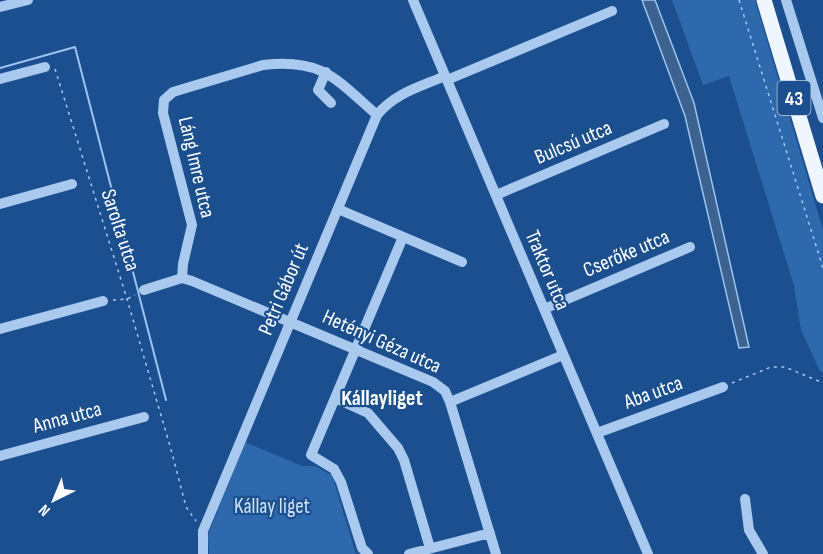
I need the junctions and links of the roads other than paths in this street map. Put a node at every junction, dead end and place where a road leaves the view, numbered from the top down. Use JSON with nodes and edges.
{"nodes":[{"id":1,"x":28,"y":0,"type":"edge"},
{"id":2,"x":413,"y":0,"type":"edge"},
{"id":3,"x":764,"y":0,"type":"edge"},
{"id":4,"x":786,"y":0,"type":"edge"},
{"id":5,"x":0,"y":7,"type":"edge"},
{"id":6,"x":612,"y":11,"type":"dead end"},
{"id":7,"x":45,"y":67,"type":"road end"},
{"id":8,"x":326,"y":72,"type":"junction"},
{"id":9,"x":446,"y":78,"type":"junction"},
{"id":10,"x":0,"y":79,"type":"edge"},
{"id":11,"x":331,"y":103,"type":"dead end"},
{"id":12,"x":377,"y":115,"type":"junction"},
{"id":13,"x":823,"y":118,"type":"edge"},
{"id":14,"x":664,"y":124,"type":"dead end"},
{"id":15,"x":72,"y":184,"type":"dead end"},
{"id":16,"x":496,"y":195,"type":"junction"},
{"id":17,"x":823,"y":196,"type":"edge"},
{"id":18,"x":0,"y":204,"type":"edge"},
{"id":19,"x":338,"y":209,"type":"junction"},
{"id":20,"x":403,"y":237,"type":"junction"},
{"id":21,"x":690,"y":247,"type":"dead end"},
{"id":22,"x":462,"y":262,"type":"dead end"},
{"id":23,"x":182,"y":278,"type":"junction"},
{"id":24,"x":144,"y":290,"type":"dead end"},
{"id":25,"x":104,"y":300,"type":"road end"},
{"id":26,"x":544,"y":309,"type":"junction"},
{"id":27,"x":291,"y":322,"type":"junction"},
{"id":28,"x":0,"y":329,"type":"edge"},
{"id":29,"x":355,"y":350,"type":"junction"},
{"id":30,"x":563,"y":355,"type":"junction"},
{"id":31,"x":723,"y":387,"type":"road end"},
{"id":32,"x":335,"y":398,"type":"junction"},
{"id":33,"x":450,"y":402,"type":"junction"},
{"id":34,"x":144,"y":417,"type":"dead end"},
{"id":35,"x":597,"y":433,"type":"junction"},
{"id":36,"x":0,"y":456,"type":"edge"},
{"id":37,"x":745,"y":499,"type":"dead end"},
{"id":38,"x":490,"y":533,"type":"junction"},
{"id":39,"x":430,"y":548,"type":"junction"},
{"id":40,"x":203,"y":554,"type":"edge"},
{"id":41,"x":368,"y":554,"type":"edge"},
{"id":42,"x":409,"y":554,"type":"edge"},
{"id":43,"x":496,"y":554,"type":"edge"},
{"id":44,"x":648,"y":554,"type":"edge"},
{"id":45,"x":763,"y":554,"type":"edge"}],
"edges":[{"from":1,"to":5,"type":"street"},
{"from":2,"to":9,"type":"street","name":"Traktor utca"},
{"from":3,"to":17,"type":"main road","number":"43"},
{"from":4,"to":13,"type":"street"},
{"from":6,"to":9,"type":"street","name":"Petri Gábor út"},
{"from":7,"to":10,"type":"street"},
{"from":8,"to":11,"type":"street"},
{"from":8,"to":12,"type":"street"},
{"from":8,"to":23,"type":"street","name":"Láng Imre utca"},
{"from":9,"to":12,"type":"street","name":"Petri Gábor út"},
{"from":9,"to":16,"type":"street","name":"Traktor utca"},
{"from":12,"to":19,"type":"street","name":"Petri Gábor út"},
{"from":14,"to":16,"type":"street","name":"Bulcsú utca"},
{"from":15,"to":18,"type":"street"},
{"from":16,"to":26,"type":"street","name":"Traktor utca"},
{"from":19,"to":20,"type":"street"},
{"from":19,"to":27,"type":"street","name":"Petri Gábor út"},
{"from":20,"to":22,"type":"street"},
{"from":20,"to":29,"type":"street"},
{"from":21,"to":26,"type":"street","name":"Cserőke utca"},
{"from":23,"to":24,"type":"street"},
{"from":23,"to":27,"type":"street","name":"Hetényi Géza utca"},
{"from":25,"to":28,"type":"street"},
{"from":26,"to":30,"type":"street","name":"Traktor utca"},
{"from":27,"to":29,"type":"street","name":"Hetényi Géza utca"},
{"from":27,"to":40,"type":"street","name":"Petri Gábor út"},
{"from":29,"to":32,"type":"street"},
{"from":29,"to":33,"type":"street","name":"Hetényi Géza utca"},
{"from":30,"to":33,"type":"street"},
{"from":30,"to":35,"type":"street","name":"Traktor utca"},
{"from":31,"to":35,"type":"street","name":"Aba utca"},
{"from":32,"to":39,"type":"street"},
{"from":32,"to":41,"type":"street"},
{"from":33,"to":38,"type":"street","name":"Hetényi Géza utca"},
{"from":34,"to":36,"type":"street","name":"Anna utca"},
{"from":35,"to":44,"type":"street","name":"Traktor utca"},
{"from":37,"to":45,"type":"street"},
{"from":38,"to":39,"type":"street"},
{"from":38,"to":43,"type":"street","name":"Hetényi Géza utca"},
{"from":39,"to":42,"type":"street"}]}
